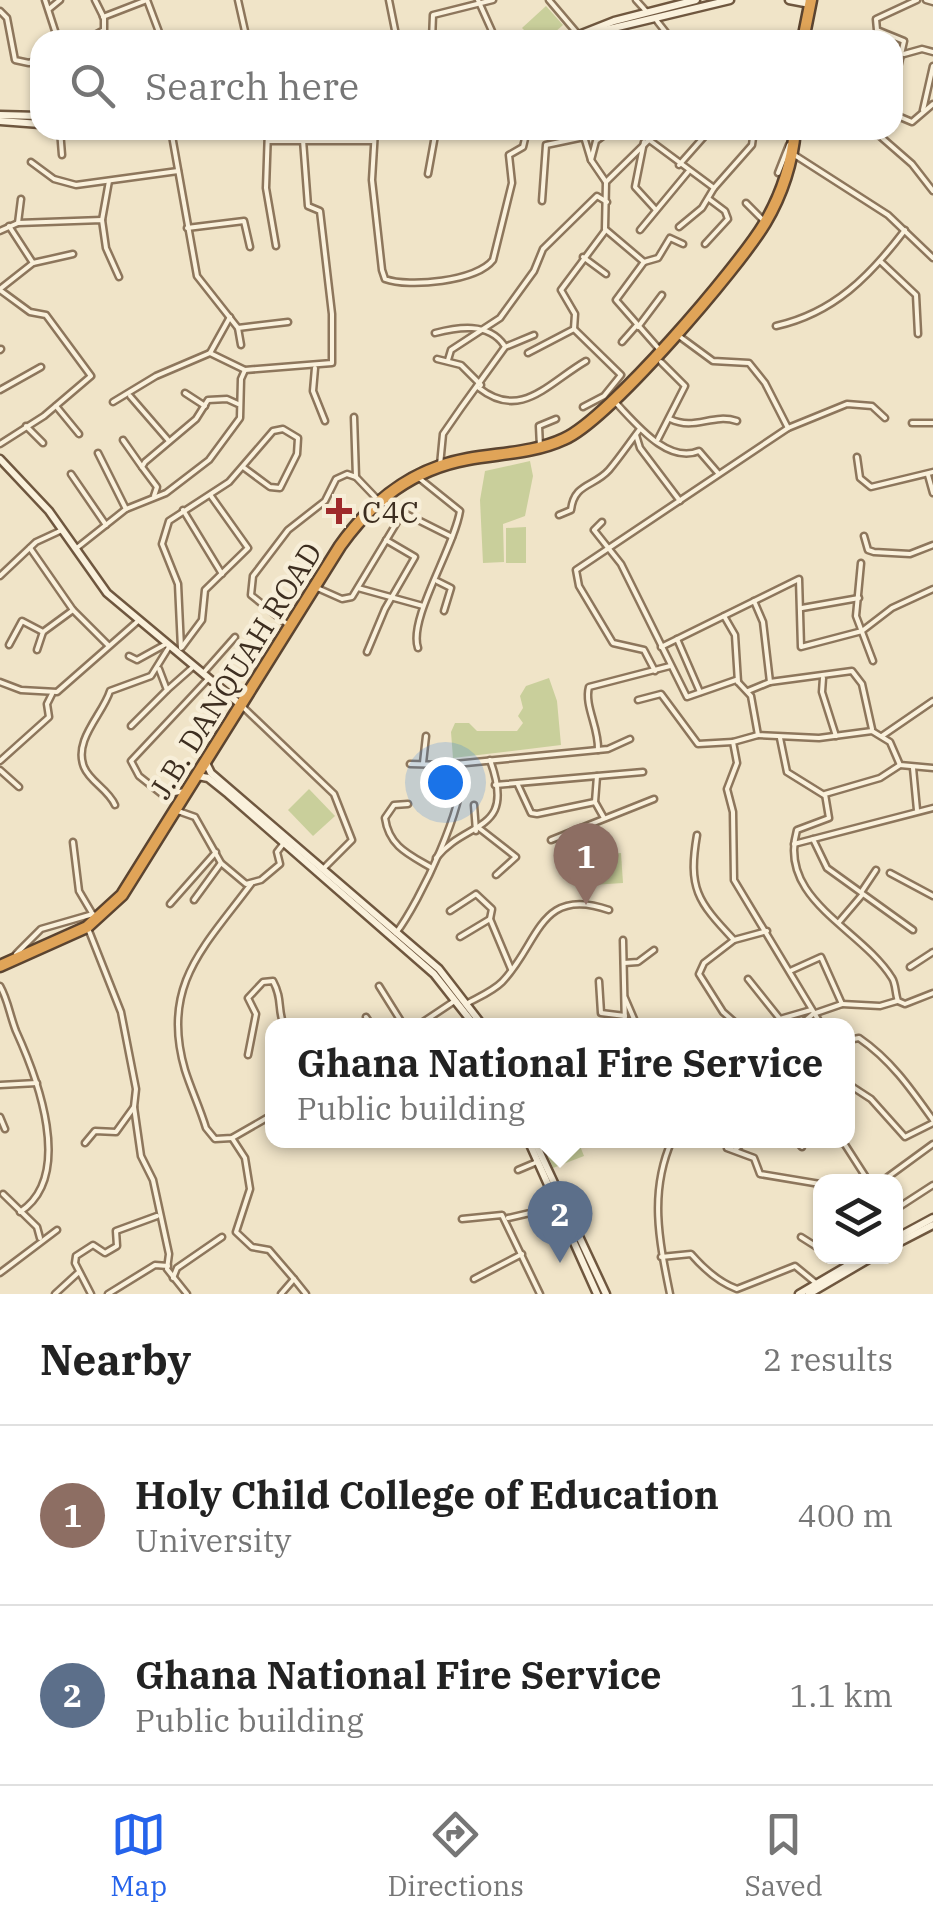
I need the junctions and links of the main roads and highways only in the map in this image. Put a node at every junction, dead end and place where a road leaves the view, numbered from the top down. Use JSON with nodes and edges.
{"nodes":[{"id":1,"x":811,"y":2,"type":"edge"},
{"id":2,"x":805,"y":30,"type":"edge"},
{"id":3,"x":794,"y":140,"type":"edge"},
{"id":4,"x":4,"y":964,"type":"edge"}],
"edges":[{"from":1,"to":2,"type":"highway"},
{"from":3,"to":4,"type":"highway","name":"J.B. DANQUAH ROAD"}]}
